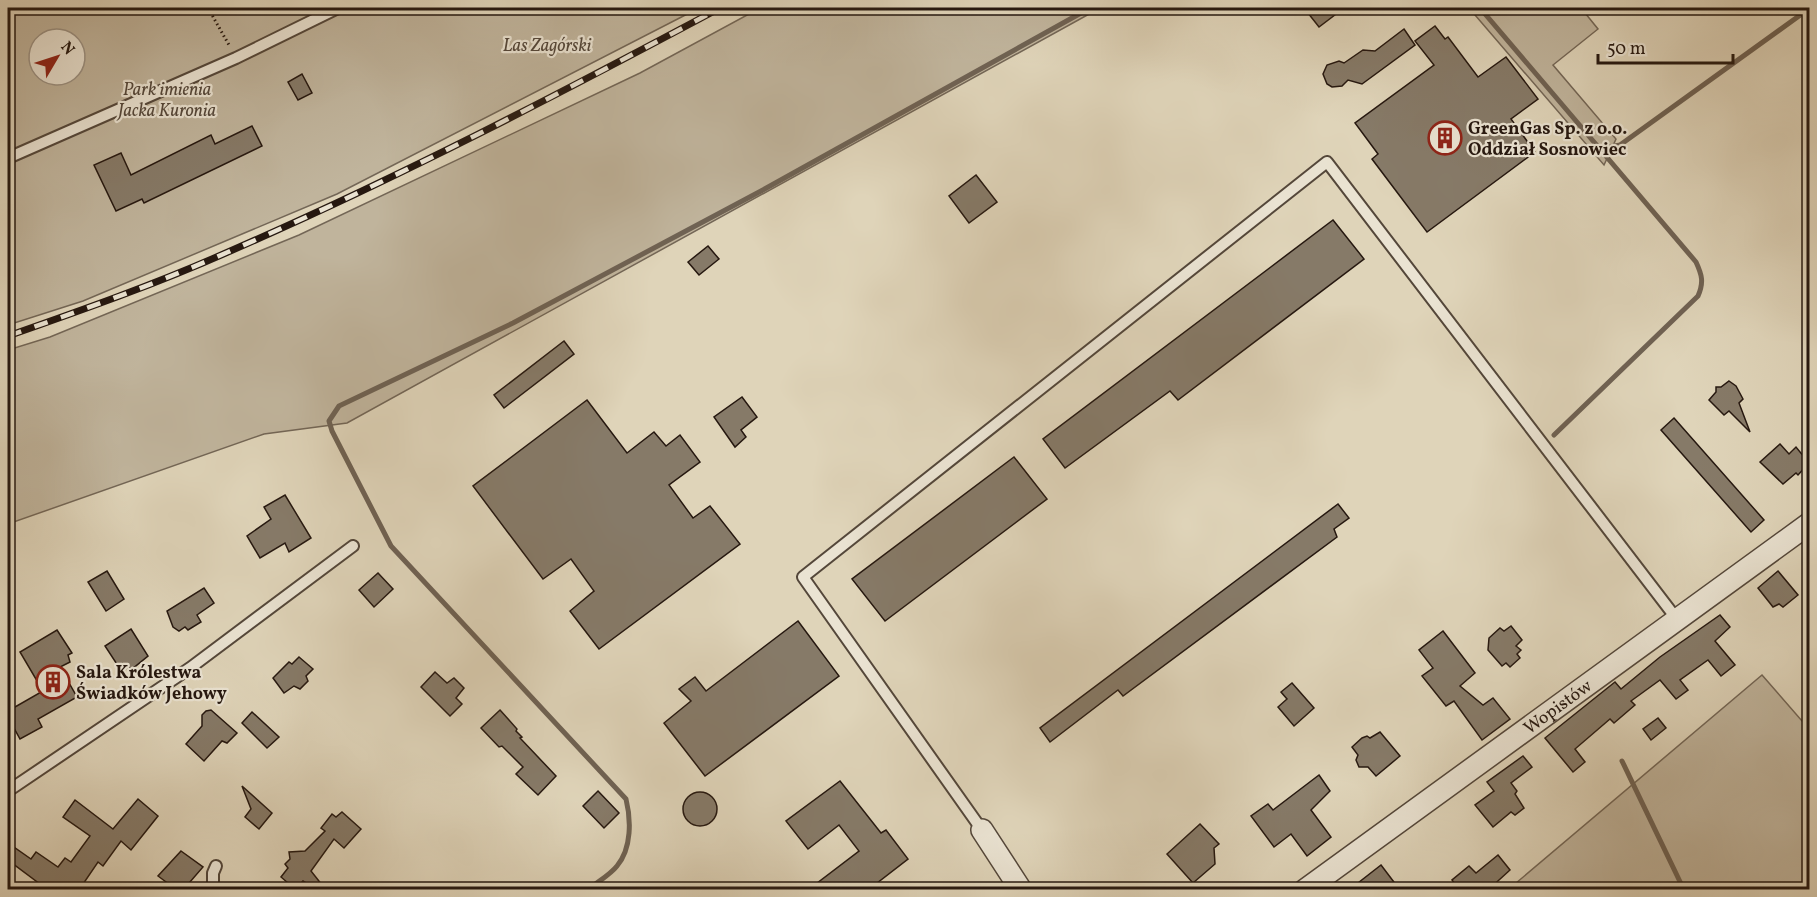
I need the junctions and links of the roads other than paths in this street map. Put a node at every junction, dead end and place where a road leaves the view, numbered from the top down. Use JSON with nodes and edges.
{"nodes":[{"id":1,"x":338,"y":8,"type":"edge"},
{"id":2,"x":8,"y":158,"type":"edge"},
{"id":3,"x":1809,"y":523,"type":"edge"},
{"id":4,"x":353,"y":546,"type":"dead end"},
{"id":5,"x":1677,"y":618,"type":"junction"},
{"id":6,"x":8,"y":791,"type":"edge"},
{"id":7,"x":982,"y":830,"type":"joint"},
{"id":8,"x":216,"y":866,"type":"dead end"},
{"id":9,"x":213,"y":890,"type":"edge"},
{"id":10,"x":1021,"y":890,"type":"edge"},
{"id":11,"x":1305,"y":890,"type":"edge"}],
"edges":[{"from":1,"to":2,"type":"lane"},
{"from":3,"to":5,"type":"street","name":"Wopistów"},
{"from":4,"to":6,"type":"lane"},
{"from":5,"to":7,"type":"lane"},
{"from":5,"to":11,"type":"street","name":"Wopistów"},
{"from":7,"to":10,"type":"street"},
{"from":8,"to":9,"type":"lane"}]}
